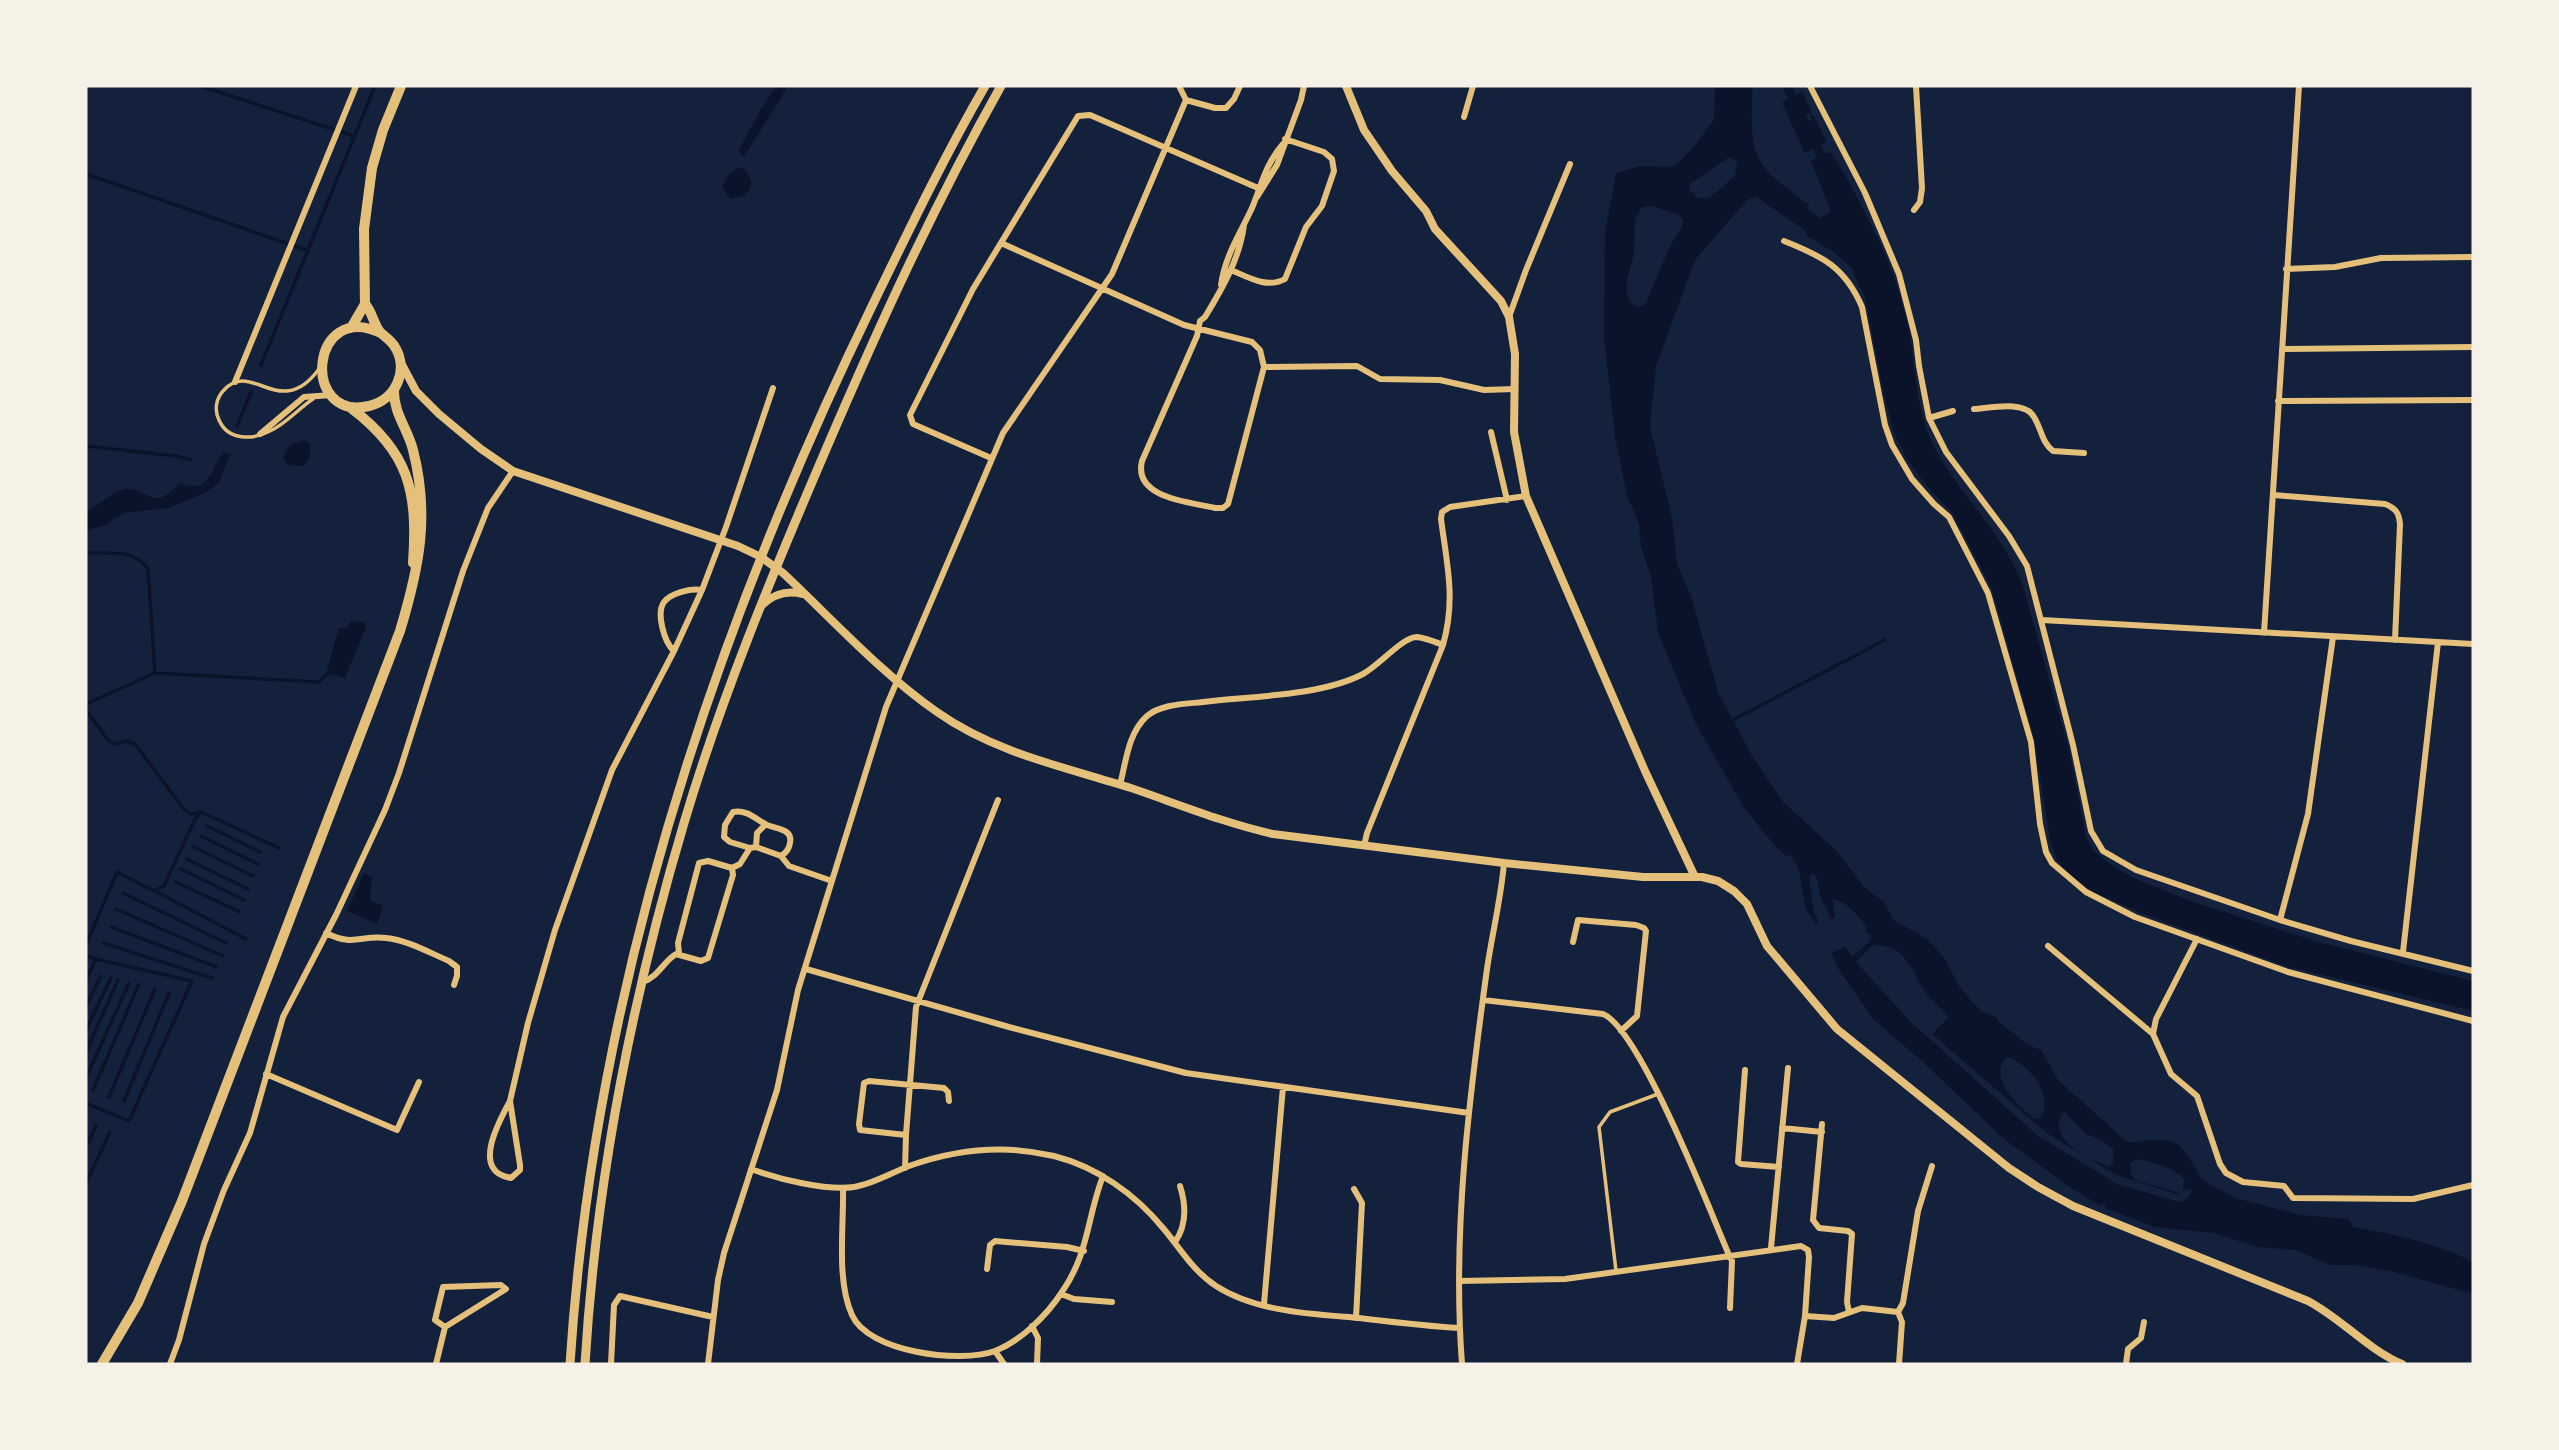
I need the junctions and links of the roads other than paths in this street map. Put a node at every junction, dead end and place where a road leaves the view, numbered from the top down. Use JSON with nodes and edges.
{"nodes":[{"id":1,"x":356,"y":86,"type":"edge"},
{"id":2,"x":401,"y":86,"type":"edge"},
{"id":3,"x":985,"y":86,"type":"edge"},
{"id":4,"x":1001,"y":86,"type":"edge"},
{"id":5,"x":1179,"y":86,"type":"edge"},
{"id":6,"x":1240,"y":86,"type":"edge"},
{"id":7,"x":1304,"y":86,"type":"edge"},
{"id":8,"x":1310,"y":86,"type":"edge"},
{"id":9,"x":1346,"y":86,"type":"edge"},
{"id":10,"x":1473,"y":86,"type":"edge"},
{"id":11,"x":1810,"y":86,"type":"edge"},
{"id":12,"x":1916,"y":86,"type":"edge"},
{"id":13,"x":2299,"y":86,"type":"edge"},
{"id":14,"x":1186,"y":100,"type":"junction"},
{"id":15,"x":1301,"y":100,"type":"junction"},
{"id":16,"x":1464,"y":117,"type":"dead end"},
{"id":17,"x":1284,"y":142,"type":"junction"},
{"id":18,"x":1166,"y":148,"type":"junction"},
{"id":19,"x":1570,"y":164,"type":"dead end"},
{"id":20,"x":1258,"y":188,"type":"junction"},
{"id":21,"x":1256,"y":199,"type":"junction"},
{"id":22,"x":1914,"y":210,"type":"dead end"},
{"id":23,"x":1244,"y":225,"type":"junction"},
{"id":24,"x":1784,"y":241,"type":"dead end"},
{"id":25,"x":1001,"y":243,"type":"junction"},
{"id":26,"x":2473,"y":257,"type":"edge"},
{"id":27,"x":2286,"y":269,"type":"junction"},
{"id":28,"x":1231,"y":270,"type":"junction"},
{"id":29,"x":1220,"y":287,"type":"junction"},
{"id":30,"x":1102,"y":288,"type":"junction"},
{"id":31,"x":365,"y":304,"type":"junction"},
{"id":32,"x":1509,"y":317,"type":"junction"},
{"id":33,"x":351,"y":328,"type":"junction"},
{"id":34,"x":1198,"y":328,"type":"junction"},
{"id":35,"x":381,"y":332,"type":"junction"},
{"id":36,"x":2473,"y":347,"type":"edge"},
{"id":37,"x":2282,"y":349,"type":"junction"},
{"id":38,"x":400,"y":361,"type":"junction"},
{"id":39,"x":1264,"y":367,"type":"junction"},
{"id":40,"x":320,"y":368,"type":"junction"},
{"id":41,"x":235,"y":382,"type":"junction"},
{"id":42,"x":396,"y":387,"type":"junction"},
{"id":43,"x":773,"y":388,"type":"dead end"},
{"id":44,"x":1515,"y":389,"type":"junction"},
{"id":45,"x":416,"y":391,"type":"junction"},
{"id":46,"x":332,"y":395,"type":"junction"},
{"id":47,"x":2473,"y":400,"type":"edge"},
{"id":48,"x":2278,"y":401,"type":"junction"},
{"id":49,"x":348,"y":405,"type":"junction"},
{"id":50,"x":1975,"y":409,"type":"dead end"},
{"id":51,"x":1953,"y":411,"type":"dead end"},
{"id":52,"x":1929,"y":418,"type":"junction"},
{"id":53,"x":1491,"y":432,"type":"dead end"},
{"id":54,"x":260,"y":433,"type":"joint"},
{"id":55,"x":2084,"y":453,"type":"dead end"},
{"id":56,"x":991,"y":458,"type":"junction"},
{"id":57,"x":513,"y":471,"type":"junction"},
{"id":58,"x":2274,"y":495,"type":"junction"},
{"id":59,"x":1527,"y":496,"type":"junction"},
{"id":60,"x":1507,"y":500,"type":"junction"},
{"id":61,"x":721,"y":539,"type":"junction"},
{"id":62,"x":761,"y":556,"type":"junction"},
{"id":63,"x":776,"y":567,"type":"junction"},
{"id":64,"x":412,"y":588,"type":"junction"},
{"id":65,"x":702,"y":590,"type":"junction"},
{"id":66,"x":806,"y":594,"type":"junction"},
{"id":67,"x":761,"y":606,"type":"junction"},
{"id":68,"x":2042,"y":620,"type":"junction"},
{"id":69,"x":2264,"y":633,"type":"junction"},
{"id":70,"x":2333,"y":637,"type":"junction"},
{"id":71,"x":2395,"y":640,"type":"junction"},
{"id":72,"x":2438,"y":642,"type":"junction"},
{"id":73,"x":2473,"y":644,"type":"edge"},
{"id":74,"x":1443,"y":645,"type":"junction"},
{"id":75,"x":674,"y":650,"type":"junction"},
{"id":76,"x":898,"y":681,"type":"junction"},
{"id":77,"x":1120,"y":785,"type":"junction"},
{"id":78,"x":998,"y":800,"type":"dead end"},
{"id":79,"x":765,"y":825,"type":"junction"},
{"id":80,"x":1364,"y":846,"type":"junction"},
{"id":81,"x":753,"y":848,"type":"junction"},
{"id":82,"x":781,"y":856,"type":"junction"},
{"id":83,"x":1504,"y":863,"type":"junction"},
{"id":84,"x":733,"y":868,"type":"junction"},
{"id":85,"x":1695,"y":877,"type":"junction"},
{"id":86,"x":832,"y":881,"type":"junction"},
{"id":87,"x":2280,"y":920,"type":"junction"},
{"id":88,"x":326,"y":933,"type":"junction"},
{"id":89,"x":2197,"y":939,"type":"junction"},
{"id":90,"x":1573,"y":942,"type":"dead end"},
{"id":91,"x":2048,"y":946,"type":"dead end"},
{"id":92,"x":2403,"y":952,"type":"junction"},
{"id":93,"x":679,"y":953,"type":"junction"},
{"id":94,"x":806,"y":968,"type":"junction"},
{"id":95,"x":2473,"y":971,"type":"edge"},
{"id":96,"x":643,"y":982,"type":"junction"},
{"id":97,"x":454,"y":985,"type":"dead end"},
{"id":98,"x":1483,"y":1000,"type":"junction"},
{"id":99,"x":918,"y":1001,"type":"junction"},
{"id":100,"x":2473,"y":1021,"type":"edge"},
{"id":101,"x":1621,"y":1031,"type":"junction"},
{"id":102,"x":2153,"y":1034,"type":"junction"},
{"id":103,"x":1788,"y":1068,"type":"dead end"},
{"id":104,"x":1745,"y":1070,"type":"dead end"},
{"id":105,"x":266,"y":1074,"type":"junction"},
{"id":106,"x":419,"y":1082,"type":"dead end"},
{"id":107,"x":910,"y":1085,"type":"junction"},
{"id":108,"x":1283,"y":1087,"type":"junction"},
{"id":109,"x":1658,"y":1093,"type":"junction"},
{"id":110,"x":510,"y":1101,"type":"junction"},
{"id":111,"x":949,"y":1101,"type":"dead end"},
{"id":112,"x":1469,"y":1113,"type":"junction"},
{"id":113,"x":1782,"y":1128,"type":"junction"},
{"id":114,"x":906,"y":1135,"type":"junction"},
{"id":115,"x":1932,"y":1166,"type":"dead end"},
{"id":116,"x":1779,"y":1167,"type":"junction"},
{"id":117,"x":905,"y":1168,"type":"junction"},
{"id":118,"x":751,"y":1169,"type":"junction"},
{"id":119,"x":1103,"y":1176,"type":"junction"},
{"id":120,"x":2473,"y":1185,"type":"edge"},
{"id":121,"x":1181,"y":1186,"type":"dead end"},
{"id":122,"x":843,"y":1188,"type":"junction"},
{"id":123,"x":1354,"y":1189,"type":"dead end"},
{"id":124,"x":1175,"y":1242,"type":"junction"},
{"id":125,"x":1771,"y":1248,"type":"junction"},
{"id":126,"x":1084,"y":1251,"type":"junction"},
{"id":127,"x":1730,"y":1255,"type":"junction"},
{"id":128,"x":988,"y":1269,"type":"dead end"},
{"id":129,"x":1616,"y":1271,"type":"junction"},
{"id":130,"x":1459,"y":1281,"type":"junction"},
{"id":131,"x":1061,"y":1294,"type":"junction"},
{"id":132,"x":1112,"y":1301,"type":"dead end"},
{"id":133,"x":1264,"y":1304,"type":"junction"},
{"id":134,"x":1730,"y":1308,"type":"dead end"},
{"id":135,"x":1849,"y":1312,"type":"junction"},
{"id":136,"x":1898,"y":1312,"type":"junction"},
{"id":137,"x":713,"y":1317,"type":"junction"},
{"id":138,"x":1805,"y":1317,"type":"junction"},
{"id":139,"x":1356,"y":1318,"type":"junction"},
{"id":140,"x":2144,"y":1322,"type":"dead end"},
{"id":141,"x":1032,"y":1326,"type":"junction"},
{"id":142,"x":444,"y":1327,"type":"junction"},
{"id":143,"x":1459,"y":1328,"type":"junction"},
{"id":144,"x":995,"y":1351,"type":"junction"},
{"id":145,"x":102,"y":1364,"type":"edge"},
{"id":146,"x":170,"y":1364,"type":"edge"},
{"id":147,"x":436,"y":1364,"type":"edge"},
{"id":148,"x":570,"y":1364,"type":"edge"},
{"id":149,"x":585,"y":1364,"type":"edge"},
{"id":150,"x":611,"y":1364,"type":"edge"},
{"id":151,"x":708,"y":1364,"type":"edge"},
{"id":152,"x":1004,"y":1364,"type":"edge"},
{"id":153,"x":1037,"y":1364,"type":"edge"},
{"id":154,"x":1462,"y":1364,"type":"edge"},
{"id":155,"x":1797,"y":1364,"type":"edge"},
{"id":156,"x":1899,"y":1364,"type":"edge"},
{"id":157,"x":2126,"y":1364,"type":"edge"},
{"id":158,"x":2402,"y":1364,"type":"edge"}],
"edges":[{"from":1,"to":41,"type":"street"},
{"from":2,"to":31,"type":"main road"},
{"from":3,"to":62,"type":"main road"},
{"from":4,"to":63,"type":"main road"},
{"from":5,"to":14,"type":"street"},
{"from":6,"to":14,"type":"street"},
{"from":7,"to":15,"type":"street"},
{"from":8,"to":15,"type":"street"},
{"from":9,"to":32,"type":"street"},
{"from":10,"to":16,"type":"street"},
{"from":11,"to":52,"type":"street"},
{"from":12,"to":22,"type":"street"},
{"from":13,"to":27,"type":"street"},
{"from":14,"to":18,"type":"street"},
{"from":15,"to":17,"type":"street"},
{"from":17,"to":20,"type":"street"},
{"from":17,"to":21,"type":"street"},
{"from":17,"to":28,"type":"street"},
{"from":18,"to":20,"type":"street"},
{"from":18,"to":25,"type":"street"},
{"from":18,"to":30,"type":"street"},
{"from":19,"to":32,"type":"street"},
{"from":20,"to":21,"type":"street"},
{"from":21,"to":23,"type":"street"},
{"from":23,"to":28,"type":"street"},
{"from":23,"to":29,"type":"street"},
{"from":24,"to":89,"type":"street"},
{"from":25,"to":30,"type":"street"},
{"from":25,"to":56,"type":"street"},
{"from":26,"to":27,"type":"street"},
{"from":27,"to":37,"type":"street"},
{"from":28,"to":29,"type":"street"},
{"from":29,"to":34,"type":"street"},
{"from":30,"to":34,"type":"street"},
{"from":30,"to":56,"type":"street"},
{"from":31,"to":33,"type":"main road"},
{"from":31,"to":35,"type":"main road"},
{"from":32,"to":44,"type":"street"},
{"from":33,"to":35,"type":"main road"},
{"from":33,"to":40,"type":"main road"},
{"from":34,"to":39,"type":"street"},
{"from":34,"to":39,"type":"street"},
{"from":35,"to":38,"type":"main road"},
{"from":36,"to":37,"type":"street"},
{"from":37,"to":48,"type":"street"},
{"from":38,"to":42,"type":"main road"},
{"from":38,"to":45,"type":"street"},
{"from":39,"to":44,"type":"street"},
{"from":40,"to":41,"type":"lane"},
{"from":40,"to":46,"type":"main road"},
{"from":41,"to":54,"type":"lane"},
{"from":42,"to":45,"type":"street"},
{"from":42,"to":49,"type":"main road"},
{"from":42,"to":64,"type":"main road"},
{"from":43,"to":61,"type":"street"},
{"from":44,"to":59,"type":"street"},
{"from":45,"to":57,"type":"street"},
{"from":46,"to":49,"type":"main road"},
{"from":46,"to":54,"type":"street"},
{"from":47,"to":48,"type":"street"},
{"from":48,"to":58,"type":"street"},
{"from":49,"to":64,"type":"main road"},
{"from":50,"to":55,"type":"street"},
{"from":51,"to":52,"type":"street"},
{"from":52,"to":68,"type":"street"},
{"from":53,"to":60,"type":"street"},
{"from":56,"to":76,"type":"street"},
{"from":57,"to":61,"type":"street"},
{"from":57,"to":88,"type":"street"},
{"from":58,"to":69,"type":"street"},
{"from":58,"to":71,"type":"street"},
{"from":59,"to":60,"type":"street"},
{"from":59,"to":85,"type":"street"},
{"from":60,"to":74,"type":"street"},
{"from":61,"to":62,"type":"street"},
{"from":61,"to":65,"type":"street"},
{"from":62,"to":63,"type":"street"},
{"from":62,"to":148,"type":"main road"},
{"from":63,"to":66,"type":"street"},
{"from":63,"to":67,"type":"main road"},
{"from":64,"to":145,"type":"main road"},
{"from":65,"to":75,"type":"street"},
{"from":65,"to":75,"type":"street"},
{"from":66,"to":67,"type":"street"},
{"from":66,"to":76,"type":"street"},
{"from":67,"to":96,"type":"main road"},
{"from":68,"to":69,"type":"street"},
{"from":68,"to":87,"type":"street"},
{"from":69,"to":70,"type":"street"},
{"from":70,"to":71,"type":"street"},
{"from":70,"to":87,"type":"street"},
{"from":71,"to":72,"type":"street"},
{"from":72,"to":73,"type":"street"},
{"from":72,"to":92,"type":"street"},
{"from":74,"to":77,"type":"street"},
{"from":74,"to":80,"type":"street"},
{"from":75,"to":110,"type":"street"},
{"from":76,"to":77,"type":"street"},
{"from":76,"to":86,"type":"street"},
{"from":77,"to":80,"type":"street"},
{"from":78,"to":99,"type":"street"},
{"from":79,"to":81,"type":"street"},
{"from":79,"to":81,"type":"street"},
{"from":79,"to":82,"type":"street"},
{"from":80,"to":83,"type":"street"},
{"from":81,"to":82,"type":"street"},
{"from":81,"to":84,"type":"street"},
{"from":82,"to":86,"type":"street"},
{"from":83,"to":85,"type":"street"},
{"from":83,"to":98,"type":"street"},
{"from":84,"to":93,"type":"street"},
{"from":84,"to":93,"type":"street"},
{"from":85,"to":158,"type":"street"},
{"from":86,"to":94,"type":"street"},
{"from":87,"to":92,"type":"street"},
{"from":88,"to":97,"type":"street"},
{"from":88,"to":105,"type":"street"},
{"from":89,"to":100,"type":"street"},
{"from":89,"to":102,"type":"street"},
{"from":90,"to":101,"type":"street"},
{"from":91,"to":102,"type":"street"},
{"from":92,"to":95,"type":"street"},
{"from":93,"to":96,"type":"street"},
{"from":94,"to":99,"type":"street"},
{"from":94,"to":118,"type":"street"},
{"from":96,"to":149,"type":"main road"},
{"from":98,"to":101,"type":"street"},
{"from":98,"to":112,"type":"street"},
{"from":99,"to":107,"type":"street"},
{"from":99,"to":108,"type":"street"},
{"from":101,"to":109,"type":"street"},
{"from":102,"to":120,"type":"street"},
{"from":103,"to":113,"type":"street"},
{"from":104,"to":116,"type":"street"},
{"from":105,"to":106,"type":"street"},
{"from":105,"to":146,"type":"street"},
{"from":107,"to":111,"type":"street"},
{"from":107,"to":114,"type":"street"},
{"from":107,"to":114,"type":"street"},
{"from":108,"to":112,"type":"street"},
{"from":108,"to":133,"type":"street"},
{"from":109,"to":127,"type":"street"},
{"from":109,"to":129,"type":"lane"},
{"from":110,"to":110,"type":"street"},
{"from":112,"to":130,"type":"street"},
{"from":113,"to":116,"type":"street"},
{"from":113,"to":135,"type":"street"},
{"from":114,"to":117,"type":"street"},
{"from":115,"to":136,"type":"street"},
{"from":116,"to":125,"type":"street"},
{"from":117,"to":119,"type":"street"},
{"from":117,"to":122,"type":"street"},
{"from":118,"to":122,"type":"street"},
{"from":118,"to":137,"type":"street"},
{"from":119,"to":124,"type":"street"},
{"from":119,"to":126,"type":"street"},
{"from":121,"to":124,"type":"street"},
{"from":122,"to":144,"type":"street"},
{"from":123,"to":139,"type":"street"},
{"from":124,"to":133,"type":"street"},
{"from":125,"to":127,"type":"street"},
{"from":125,"to":138,"type":"street"},
{"from":126,"to":128,"type":"street"},
{"from":126,"to":131,"type":"street"},
{"from":127,"to":129,"type":"street"},
{"from":127,"to":134,"type":"street"},
{"from":129,"to":130,"type":"street"},
{"from":130,"to":143,"type":"street"},
{"from":131,"to":132,"type":"street"},
{"from":131,"to":141,"type":"street"},
{"from":133,"to":139,"type":"street"},
{"from":135,"to":136,"type":"street"},
{"from":135,"to":138,"type":"street"},
{"from":136,"to":156,"type":"street"},
{"from":137,"to":150,"type":"street"},
{"from":137,"to":151,"type":"street"},
{"from":138,"to":155,"type":"street"},
{"from":139,"to":143,"type":"street"},
{"from":140,"to":157,"type":"street"},
{"from":141,"to":144,"type":"street"},
{"from":141,"to":153,"type":"street"},
{"from":142,"to":142,"type":"street"},
{"from":142,"to":147,"type":"street"},
{"from":143,"to":154,"type":"street"},
{"from":144,"to":152,"type":"street"}]}
